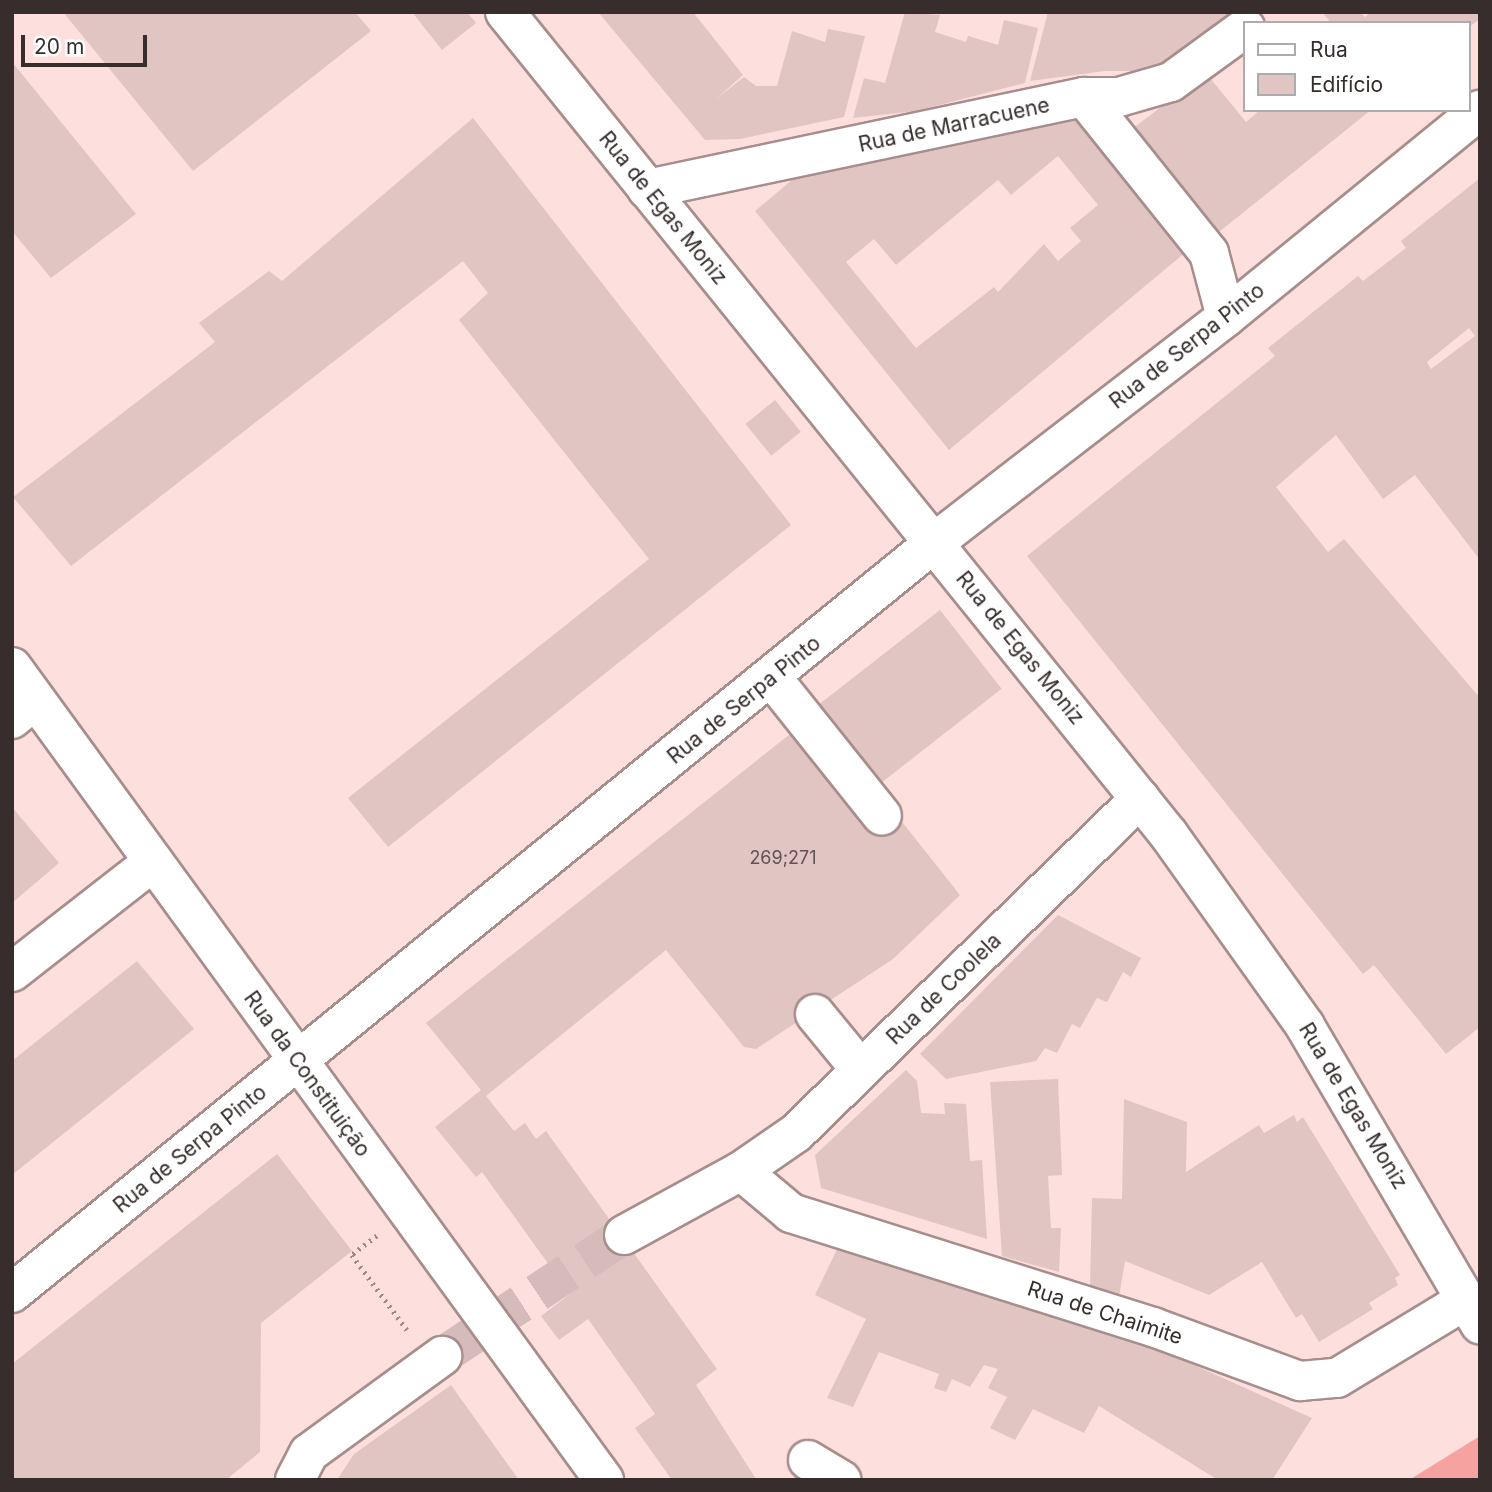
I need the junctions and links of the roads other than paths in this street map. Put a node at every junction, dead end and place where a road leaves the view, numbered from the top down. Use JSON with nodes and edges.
{"nodes":[{"id":1,"x":505,"y":12,"type":"edge"},
{"id":2,"x":1244,"y":29,"type":"edge"},
{"id":3,"x":1084,"y":97,"type":"junction"},
{"id":4,"x":1480,"y":110,"type":"edge"},
{"id":5,"x":647,"y":189,"type":"junction"},
{"id":6,"x":1226,"y":317,"type":"junction"},
{"id":7,"x":936,"y":542,"type":"junction"},
{"id":8,"x":12,"y":667,"type":"edge"},
{"id":9,"x":772,"y":678,"type":"junction"},
{"id":10,"x":24,"y":709,"type":"edge"},
{"id":11,"x":1140,"y":798,"type":"junction"},
{"id":12,"x":882,"y":816,"type":"dead end"},
{"id":13,"x":153,"y":862,"type":"junction"},
{"id":14,"x":12,"y":972,"type":"edge"},
{"id":15,"x":815,"y":1014,"type":"dead end"},
{"id":16,"x":298,"y":1062,"type":"junction"},
{"id":17,"x":861,"y":1070,"type":"junction"},
{"id":18,"x":741,"y":1171,"type":"junction"},
{"id":19,"x":624,"y":1235,"type":"tunnel mouth"},
{"id":20,"x":12,"y":1293,"type":"edge"},
{"id":21,"x":1473,"y":1312,"type":"edge"},
{"id":22,"x":442,"y":1356,"type":"tunnel mouth"},
{"id":23,"x":808,"y":1460,"type":"dead end"},
{"id":24,"x":295,"y":1480,"type":"edge"},
{"id":25,"x":604,"y":1480,"type":"edge"},
{"id":26,"x":841,"y":1480,"type":"edge"}],
"edges":[{"from":1,"to":5,"type":"street","name":"Rua de Egas Moniz"},
{"from":2,"to":3,"type":"street","name":"Rua de Marracuene"},
{"from":3,"to":5,"type":"street","name":"Rua de Marracuene"},
{"from":3,"to":6,"type":"street"},
{"from":4,"to":6,"type":"street","name":"Rua de Serpa Pinto"},
{"from":5,"to":7,"type":"street","name":"Rua de Egas Moniz"},
{"from":6,"to":7,"type":"street","name":"Rua de Serpa Pinto"},
{"from":7,"to":9,"type":"street","name":"Rua de Serpa Pinto"},
{"from":7,"to":11,"type":"street","name":"Rua de Egas Moniz"},
{"from":8,"to":10,"type":"street","name":"Rua da Constituição"},
{"from":9,"to":12,"type":"street"},
{"from":9,"to":16,"type":"street","name":"Rua de Serpa Pinto"},
{"from":10,"to":13,"type":"street","name":"Rua da Constituição"},
{"from":11,"to":17,"type":"street","name":"Rua de Coolela"},
{"from":11,"to":21,"type":"street","name":"Rua de Egas Moniz"},
{"from":13,"to":14,"type":"street"},
{"from":13,"to":16,"type":"street","name":"Rua da Constituição"},
{"from":15,"to":17,"type":"street"},
{"from":16,"to":20,"type":"street","name":"Rua de Serpa Pinto"},
{"from":16,"to":25,"type":"street","name":"Rua da Constituição"},
{"from":17,"to":18,"type":"street","name":"Rua de Coolela"},
{"from":18,"to":19,"type":"street","name":"Rua de Coolela"},
{"from":18,"to":21,"type":"street","name":"Rua de Chaimite"},
{"from":22,"to":24,"type":"street"},
{"from":23,"to":26,"type":"street"}]}
